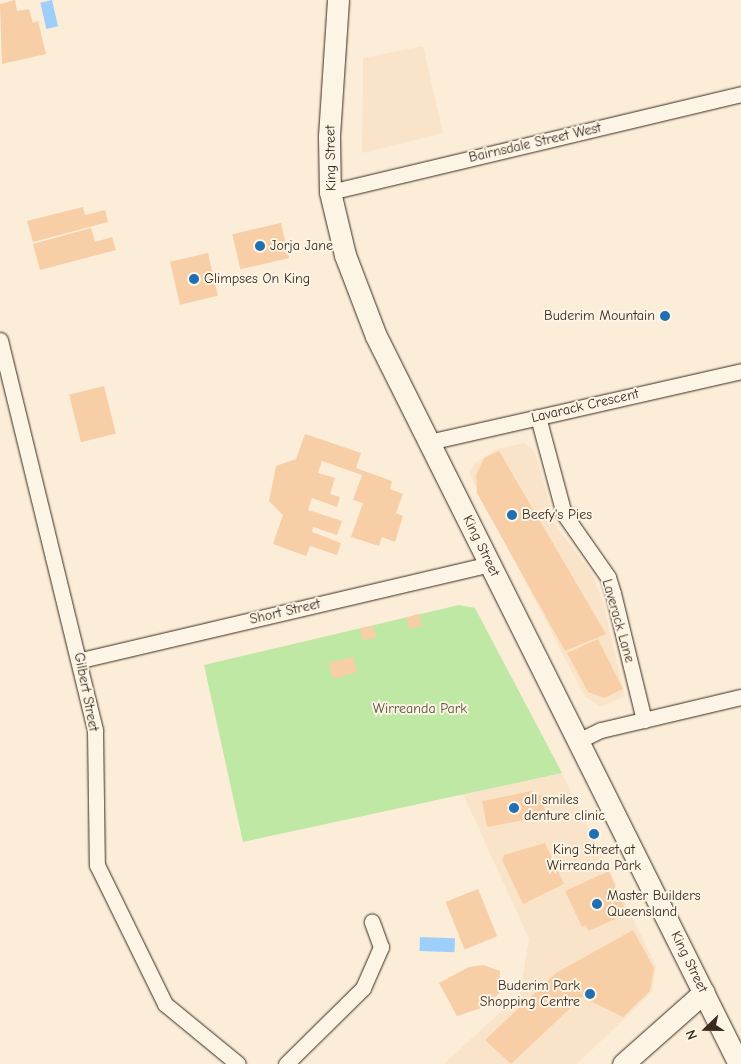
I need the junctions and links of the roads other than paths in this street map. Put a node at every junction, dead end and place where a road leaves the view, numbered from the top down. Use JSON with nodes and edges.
{"nodes":[{"id":1,"x":338,"y":0,"type":"edge"},
{"id":2,"x":741,"y":94,"type":"edge"},
{"id":3,"x":330,"y":192,"type":"junction"},
{"id":4,"x":0,"y":340,"type":"edge"},
{"id":5,"x":741,"y":371,"type":"edge"},
{"id":6,"x":538,"y":417,"type":"junction"},
{"id":7,"x":429,"y":442,"type":"junction"},
{"id":8,"x":490,"y":564,"type":"junction"},
{"id":9,"x":80,"y":660,"type":"junction"},
{"id":10,"x":741,"y":697,"type":"edge"},
{"id":11,"x":644,"y":720,"type":"junction"},
{"id":12,"x":578,"y":741,"type":"junction"},
{"id":13,"x":372,"y":922,"type":"dead end"},
{"id":14,"x":704,"y":992,"type":"junction"},
{"id":15,"x":238,"y":1064,"type":"edge"},
{"id":16,"x":286,"y":1064,"type":"edge"},
{"id":17,"x":623,"y":1064,"type":"edge"},
{"id":18,"x":739,"y":1064,"type":"edge"}],
"edges":[{"from":1,"to":3,"type":"main road","name":"King Street"},
{"from":2,"to":3,"type":"street","name":"Bairnsdale Street West"},
{"from":3,"to":7,"type":"main road","name":"King Street"},
{"from":4,"to":9,"type":"street","name":"Gilbert Street"},
{"from":5,"to":6,"type":"street","name":"Lavarack Crescent"},
{"from":6,"to":7,"type":"street","name":"Lavarack Crescent"},
{"from":6,"to":11,"type":"street","name":"Laverack Lane"},
{"from":7,"to":8,"type":"main road","name":"King Street"},
{"from":8,"to":9,"type":"street","name":"Short Street"},
{"from":8,"to":12,"type":"main road","name":"King Street"},
{"from":9,"to":15,"type":"street","name":"Gilbert Street"},
{"from":10,"to":11,"type":"street"},
{"from":11,"to":12,"type":"street"},
{"from":12,"to":14,"type":"main road","name":"King Street"},
{"from":13,"to":16,"type":"street"},
{"from":14,"to":17,"type":"main road"},
{"from":14,"to":18,"type":"main road","name":"King Street"}]}
